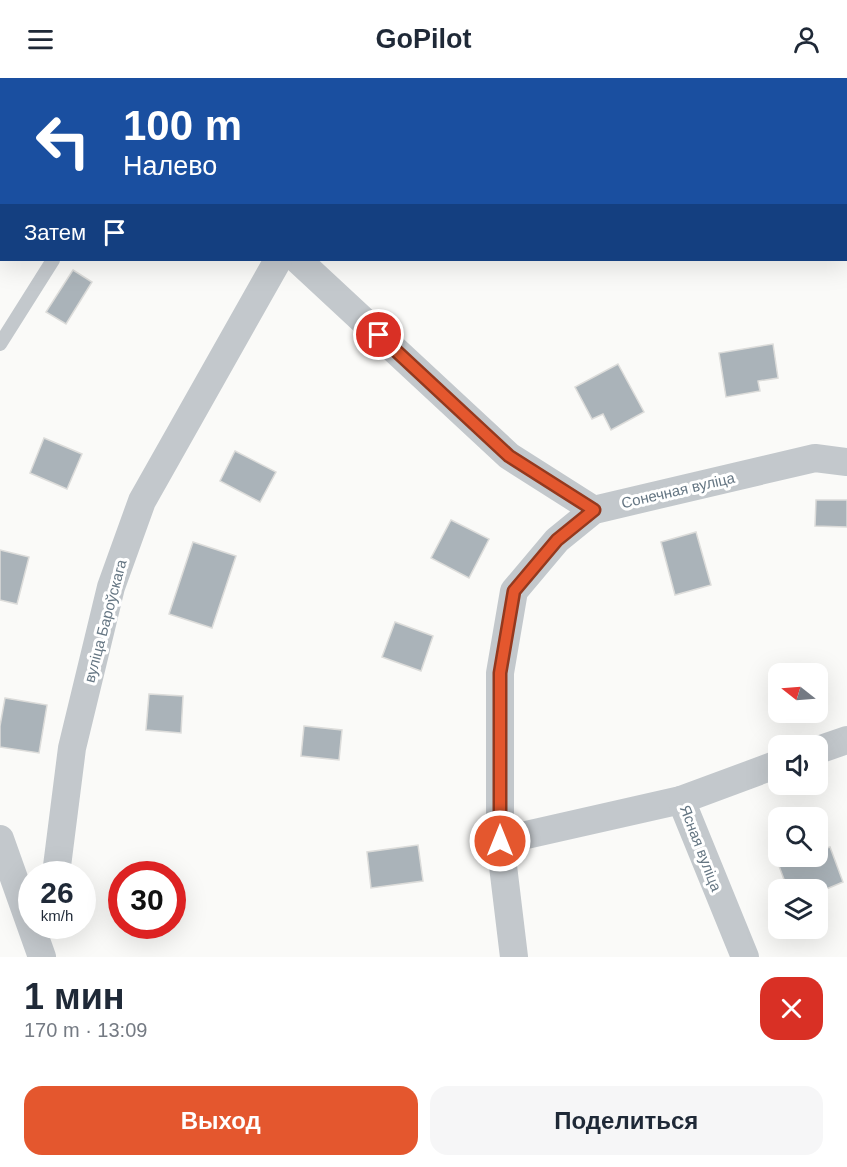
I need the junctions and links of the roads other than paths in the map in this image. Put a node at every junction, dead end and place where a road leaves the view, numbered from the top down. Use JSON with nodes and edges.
{"nodes":[{"id":1,"x":52,"y":261,"type":"edge"},
{"id":2,"x":277,"y":261,"type":"edge"},
{"id":3,"x":299,"y":261,"type":"edge"},
{"id":4,"x":0,"y":344,"type":"edge"},
{"id":5,"x":847,"y":462,"type":"edge"},
{"id":6,"x":594,"y":510,"type":"junction"},
{"id":7,"x":847,"y":740,"type":"edge"},
{"id":8,"x":828,"y":747,"type":"edge"},
{"id":9,"x":768,"y":769,"type":"edge"},
{"id":10,"x":681,"y":800,"type":"junction"},
{"id":11,"x":0,"y":840,"type":"edge"},
{"id":12,"x":500,"y":841,"type":"junction"},
{"id":13,"x":58,"y":861,"type":"edge"},
{"id":14,"x":52,"y":939,"type":"edge"},
{"id":15,"x":42,"y":957,"type":"edge"},
{"id":16,"x":51,"y":957,"type":"edge"},
{"id":17,"x":514,"y":957,"type":"edge"},
{"id":18,"x":745,"y":957,"type":"edge"}],
"edges":[{"from":1,"to":4,"type":"lane"},
{"from":2,"to":13,"type":"street","name":"вуліца Бароўскага"},
{"from":3,"to":6,"type":"street"},
{"from":5,"to":6,"type":"street","name":"Сонечная вуліца"},
{"from":6,"to":12,"type":"street","name":"Сонечная вуліца"},
{"from":7,"to":8,"type":"street"},
{"from":9,"to":10,"type":"street","name":"Ясная вуліца"},
{"from":10,"to":12,"type":"street"},
{"from":10,"to":18,"type":"street","name":"Ясная вуліца"},
{"from":11,"to":15,"type":"street"},
{"from":12,"to":17,"type":"street","name":"Сонечная вуліца"},
{"from":14,"to":16,"type":"street"}]}
